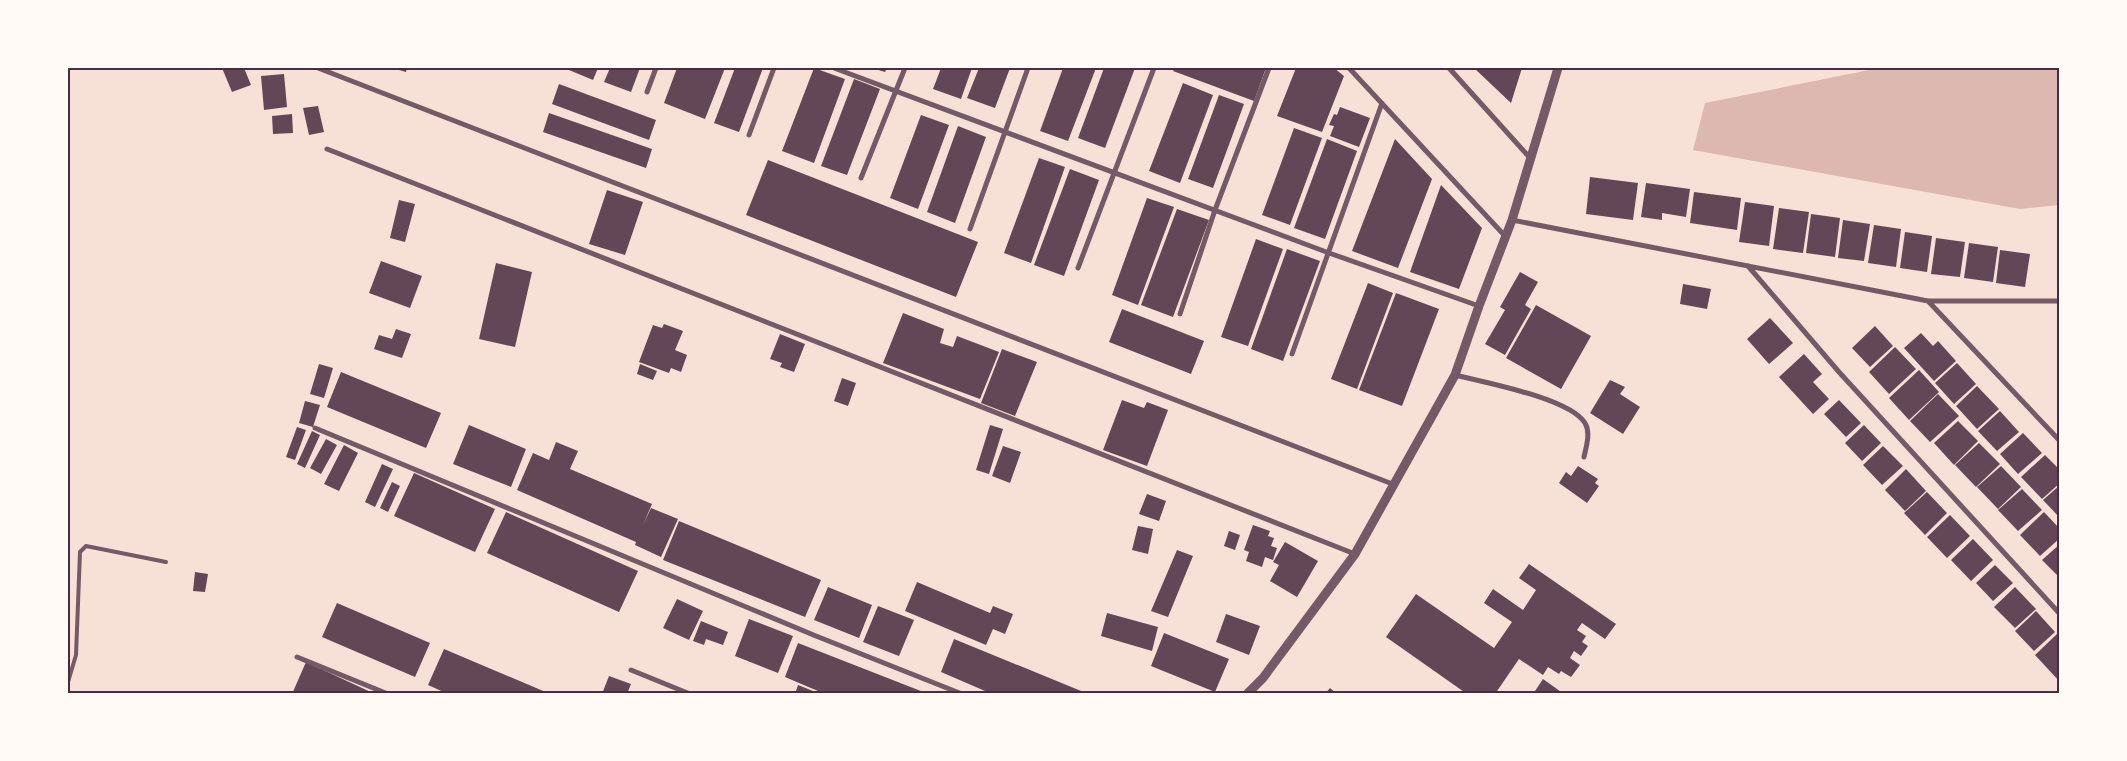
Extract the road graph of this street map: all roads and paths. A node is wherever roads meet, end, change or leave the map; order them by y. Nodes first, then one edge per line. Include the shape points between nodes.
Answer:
1 (318, 68) edge
2 (656, 68) edge
3 (774, 68) edge
4 (834, 68) edge
5 (905, 68) edge
6 (1028, 68) edge
7 (1154, 68) edge
8 (1269, 68) edge
9 (1349, 68) edge
10 (1448, 68) edge
11 (1558, 68) edge
12 (896, 91) junction
13 (647, 92) dead end
14 (1382, 103) junction
15 (1004, 131) junction
16 (750, 135) dead end
17 (328, 149) dead end
18 (1531, 158) junction
19 (1116, 173) junction
20 (862, 178) dead end
21 (1215, 210) junction
22 (1512, 220) junction
23 (970, 229) dead end
24 (1505, 236) junction
25 (1328, 253) junction
26 (1747, 266) junction
27 (1078, 268) dead end
28 (1928, 300) junction
29 (2060, 301) edge
30 (1479, 306) junction
31 (1180, 314) dead end
32 (1292, 354) dead end
33 (1456, 375) junction
34 (315, 428) dead end
35 (2060, 441) edge
36 (1584, 457) dead end
37 (1395, 485) junction
38 (1355, 554) junction
39 (166, 562) dead end
40 (2060, 614) edge
41 (297, 657) dead end
42 (631, 670) dead end
43 (68, 682) edge
44 (388, 694) edge
45 (690, 694) edge
46 (962, 694) edge
47 (1247, 694) edge

1 - 37 street
2 - 13 street
3 - 16 street
4 - 12 street
5 - 12 street
6 - 15 street
7 - 19 street
8 - 21 street
9 - 14 street
10 - 18 street
11 - 18 street
12 - 15 street
12 - 20 street
14 - 24 street
14 - 25 street
15 - 19 street
15 - 23 street
17 - 38 street
18 - 22 street
19 - 21 street
19 - 27 street
21 - 25 street
21 - 31 street
22 - 24 street
22 - 26 street
24 - 30 street
25 - 30 street
25 - 32 street
26 - 28 street
26 - 40 street
28 - 29 street
28 - 35 street
30 - 33 street
33 - 36 street via 1566,408 1585,423 1589,432
33 - 37 street
34 - 46 street
37 - 38 street
38 - 47 street via 1263,678
39 - 43 lane via 86,546 80,552 76,655
41 - 44 street
42 - 45 street

